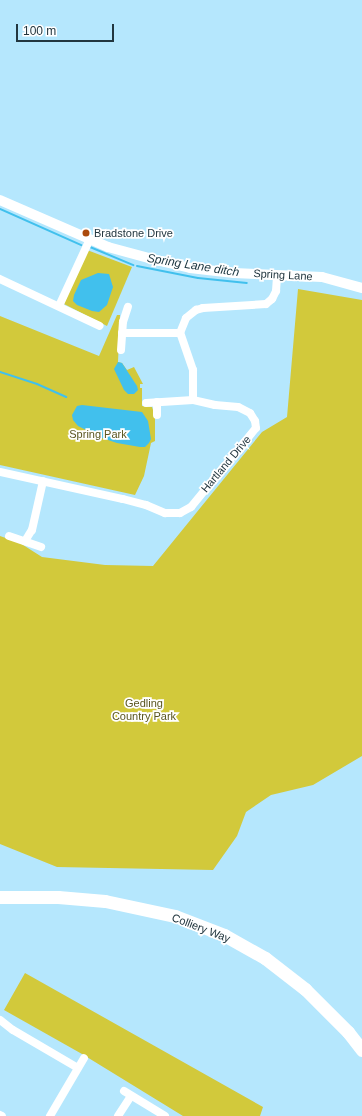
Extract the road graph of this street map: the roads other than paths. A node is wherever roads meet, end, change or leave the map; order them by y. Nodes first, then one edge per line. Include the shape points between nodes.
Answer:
1 (0, 200) edge
2 (90, 239) junction
3 (277, 275) junction
4 (0, 279) edge
5 (362, 288) edge
6 (59, 306) junction
7 (128, 307) dead end
8 (100, 326) dead end
9 (122, 333) junction
10 (180, 333) junction
11 (121, 350) dead end
12 (193, 400) junction
13 (157, 402) junction
14 (146, 403) dead end
15 (157, 415) dead end
16 (0, 472) edge
17 (43, 481) junction
18 (9, 536) dead end
19 (25, 541) junction
20 (41, 547) dead end
21 (0, 897) edge
22 (0, 1020) edge
23 (362, 1050) edge
24 (84, 1058) dead end
25 (78, 1068) junction
26 (50, 1116) edge
27 (118, 1116) edge
28 (165, 1116) edge

1 - 2 street, Spring Lane
2 - 3 street, Spring Lane via 114,249 190,268
2 - 6 street
3 - 5 street, Spring Lane via 322,277
3 - 10 street via 276,291 269,302 259,306 196,310 186,318
4 - 6 street
6 - 8 street
7 - 9 street
9 - 10 street
9 - 11 street
10 - 12 street via 193,370
12 - 13 street
12 - 17 street, Hartland Drive via 238,407 250,413 256,428 191,507 180,513 165,513 140,504
13 - 14 street
13 - 15 street
16 - 17 street, Hartland Drive
17 - 19 street via 32,530
18 - 19 street
19 - 20 street
21 - 23 main road, Colliery Way via 58,897 105,901 175,916 224,935 265,958 306,988
22 - 25 street
24 - 25 street
25 - 26 street
27 - 28 street via 128,1094

